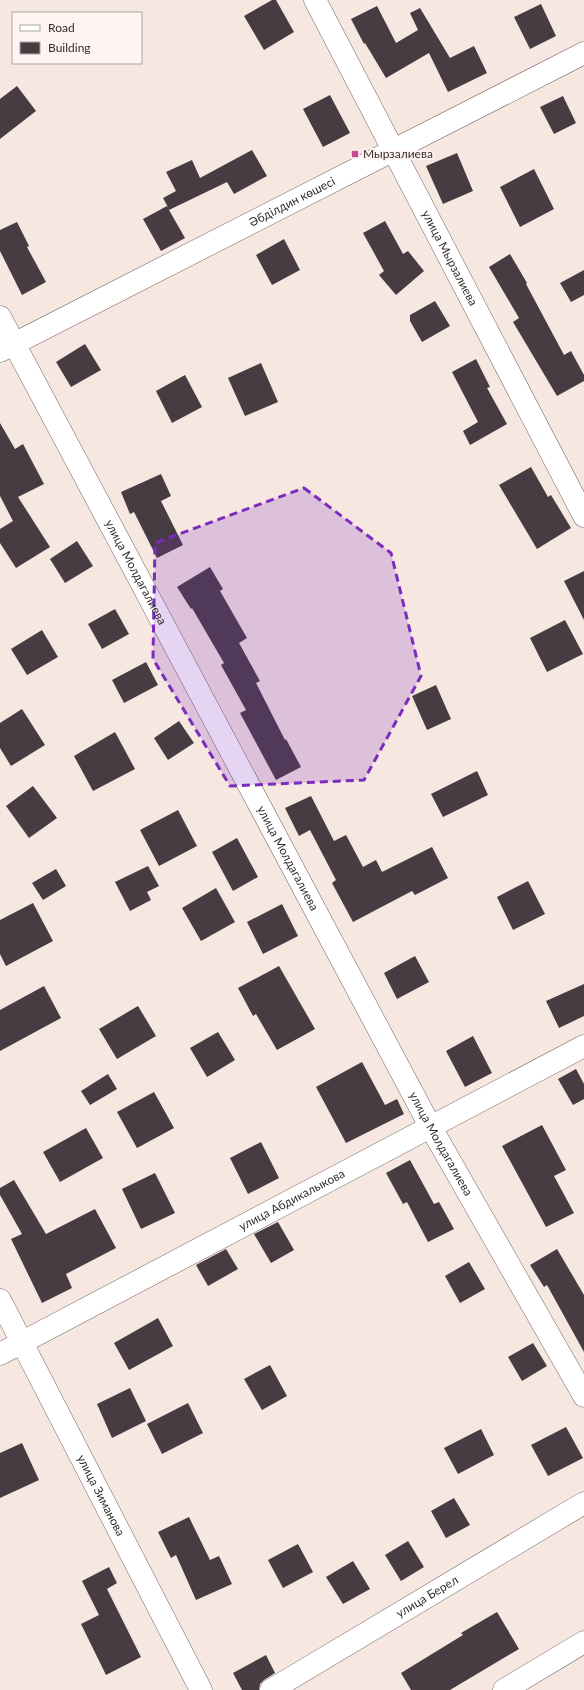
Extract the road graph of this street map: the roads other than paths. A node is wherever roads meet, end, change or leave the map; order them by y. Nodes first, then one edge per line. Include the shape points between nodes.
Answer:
1 (314, 0) edge
2 (584, 53) edge
3 (394, 150) junction
4 (0, 317) edge
5 (6, 347) edge
6 (584, 516) edge
7 (584, 1046) edge
8 (430, 1126) junction
9 (0, 1300) edge
10 (21, 1342) junction
11 (0, 1354) edge
12 (584, 1396) edge
13 (584, 1503) edge
14 (584, 1642) edge
15 (519, 1686) edge
16 (201, 1690) edge
17 (271, 1690) edge

1 - 3 street, улица Мырзалиева
2 - 3 street, Әбділдин көшесі
3 - 5 street, Әбділдин көшесі
3 - 6 street, улица Мырзалиева
4 - 5 street, улица Молдагалиева
5 - 8 street, улица Молдагалиева
7 - 8 street, улица Абдикалыкова
8 - 10 street, улица Абдикалыкова
8 - 12 street, улица Молдагалиева
9 - 10 street, улица Зиманова
10 - 11 street, улица Абдикалыкова
10 - 16 street, улица Зиманова
13 - 17 street, улица Берел
14 - 15 street

